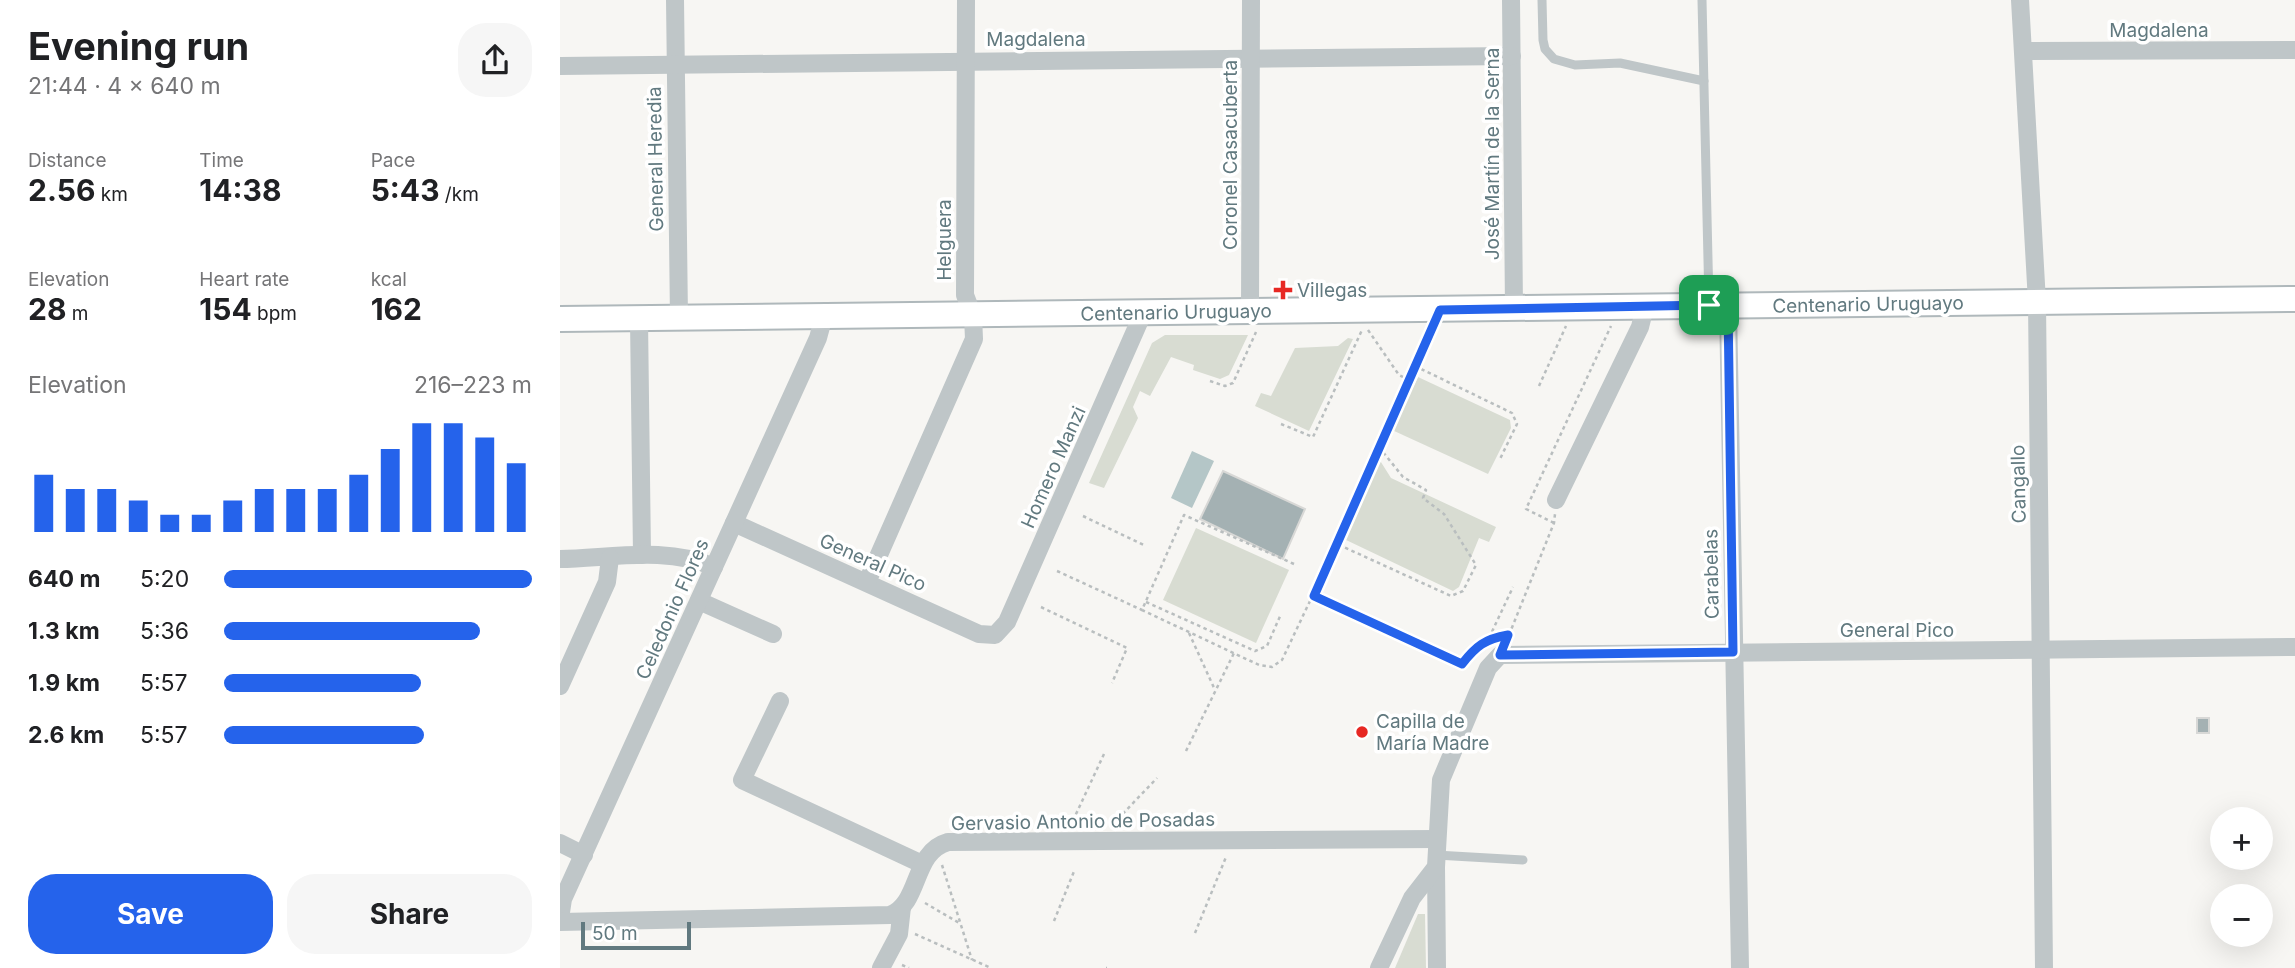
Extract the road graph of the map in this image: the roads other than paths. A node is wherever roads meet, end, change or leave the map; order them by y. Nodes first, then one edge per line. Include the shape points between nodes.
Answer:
1 (675, 0) edge
2 (966, 0) edge
3 (1251, 0) edge
4 (1511, 0) edge
5 (1542, 0) edge
6 (1702, 0) edge
7 (2020, 0) edge
8 (2295, 50) edge
9 (2024, 51) junction
10 (1512, 56) junction
11 (1252, 58) junction
12 (967, 60) junction
13 (675, 65) junction
14 (560, 66) edge
15 (1704, 81) junction
16 (2295, 299) edge
17 (2036, 302) junction
18 (1718, 306) junction
19 (1645, 307) junction
20 (1514, 308) junction
21 (1143, 313) junction
22 (824, 316) junction
23 (973, 316) junction
24 (679, 318) junction
25 (1254, 318) junction
26 (560, 319) edge
27 (639, 319) junction
28 (1556, 500) road end
29 (734, 523) junction
30 (642, 555) junction
31 (610, 558) junction
32 (560, 559) edge
33 (714, 567) junction
34 (867, 583) junction
35 (699, 601) junction
36 (773, 634) dead end
37 (995, 635) joint
38 (2295, 647) edge
39 (2042, 650) junction
40 (1733, 652) junction
41 (560, 686) edge
42 (780, 701) dead end
43 (560, 843) edge
44 (1436, 854) junction
45 (584, 855) junction
46 (1523, 860) dead end
47 (922, 863) junction
48 (902, 907) junction
49 (560, 920) edge
50 (889, 965) edge
51 (1379, 968) edge
52 (1437, 968) edge
53 (1740, 968) edge
54 (2044, 968) edge

1 - 13 street, General Heredia
2 - 12 street, Helguera
3 - 11 street, Coronel Casacuberta
4 - 10 street, José Martín de la Serna
5 - 15 lane via 1543,40 1554,59 1575,65 1620,63
6 - 15 lane
7 - 9 street, Cangallo
8 - 9 street, Magdalena
9 - 17 street, Cangallo
10 - 11 street, Magdalena
10 - 20 street, José Martín de la Serna
11 - 12 street, Magdalena
11 - 25 street, Coronel Casacuberta
12 - 13 street, Magdalena
12 - 23 street, Helguera via 965,295
13 - 14 street, Magdalena
13 - 24 street, General Heredia
15 - 18 lane
16 - 17 main road, Centenario Uruguayo
17 - 18 main road, Centenario Uruguayo
17 - 39 street, Cangallo
18 - 19 main road, Centenario Uruguayo
18 - 40 street, Carabelas
19 - 20 main road, Centenario Uruguayo
19 - 28 street via 1640,327
20 - 25 main road, Centenario Uruguayo
21 - 23 main road, Centenario Uruguayo
21 - 25 main road, Centenario Uruguayo
21 - 37 street, Homero Manzi via 1007,622
22 - 23 main road, Centenario Uruguayo
22 - 24 main road, Centenario Uruguayo
22 - 29 street, Celedonio Flores
23 - 34 street, Helguera via 974,339
24 - 27 main road, Centenario Uruguayo
26 - 27 main road, Centenario Uruguayo
27 - 30 street
29 - 33 street, Celedonio Flores
29 - 34 street, General Pico
30 - 31 street
30 - 33 street via 691,556
31 - 32 street
31 - 41 street via 607,582
33 - 35 street, Celedonio Flores
34 - 37 street, General Pico via 979,634
35 - 36 street
35 - 45 street, Celedonio Flores
38 - 39 street, General Pico
39 - 40 street, General Pico
39 - 54 street, Cangallo
40 - 44 street, General Pico via 1500,655 1488,668 1448,758 1440,789
40 - 53 street, Carabelas
42 - 47 street via 741,780
43 - 45 street
44 - 46 lane
44 - 47 street, Gervasio Antonio de Posadas via 948,842 929,852
44 - 51 street
44 - 52 street
45 - 49 street, Celedonio Flores via 563,900
47 - 48 street, Gervasio Antonio de Posadas
48 - 49 street via 878,917
48 - 50 street, Gervasio Antonio de Posadas

